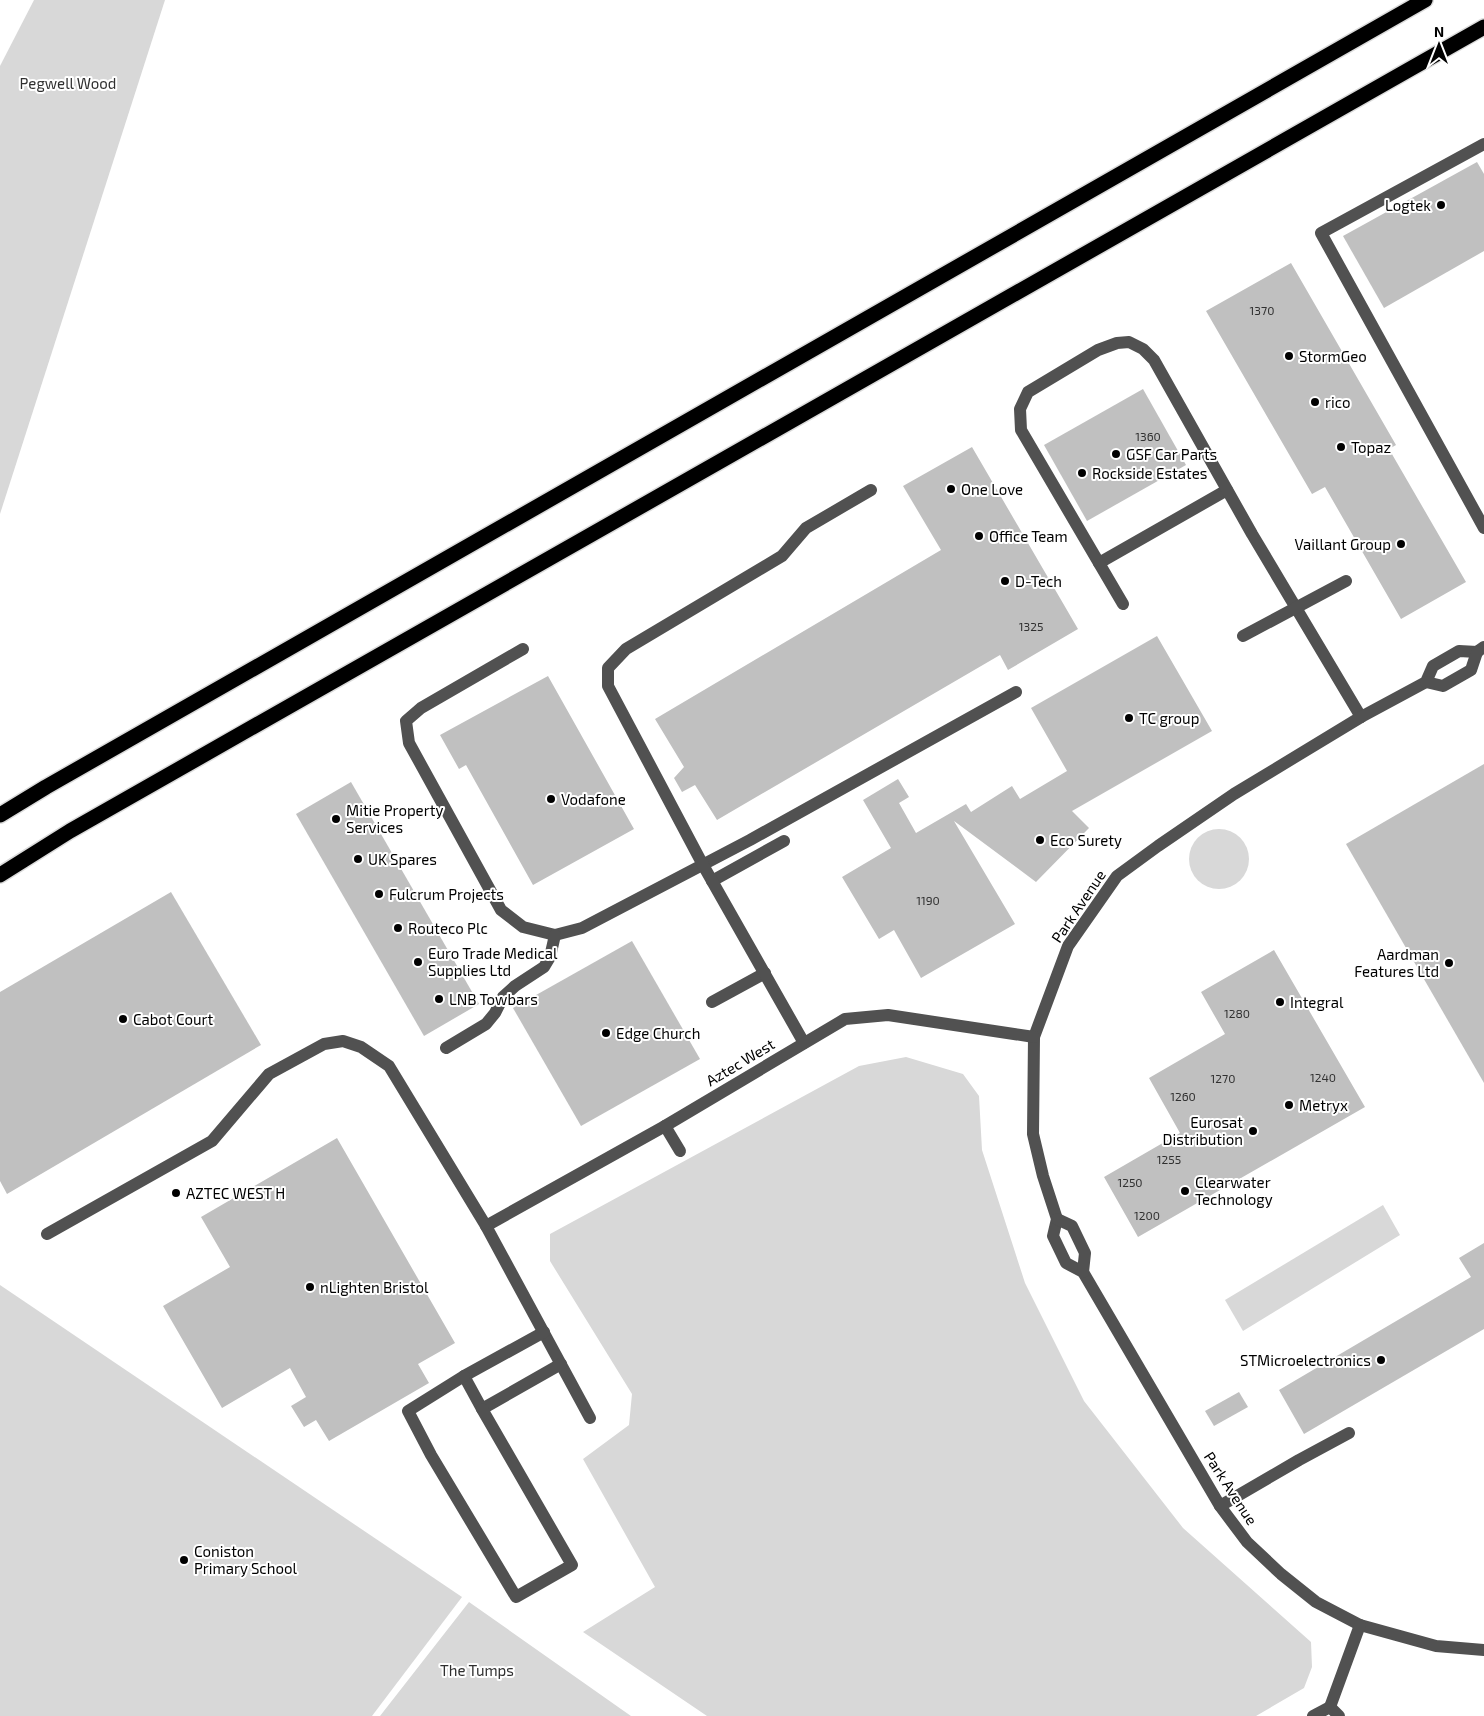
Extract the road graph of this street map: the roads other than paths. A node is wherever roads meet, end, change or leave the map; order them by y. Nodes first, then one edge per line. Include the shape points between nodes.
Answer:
1 (1425, 0) edge
2 (1484, 27) edge
3 (1484, 144) edge
4 (871, 490) dead end
5 (1227, 490) junction
6 (1484, 528) edge
7 (1099, 563) junction
8 (1346, 581) dead end
9 (1123, 604) dead end
10 (1295, 608) junction
11 (1244, 636) dead end
12 (522, 649) dead end
13 (1480, 649) edge
14 (1426, 682) junction
15 (1016, 692) dead end
16 (1360, 718) junction
17 (0, 815) edge
18 (784, 841) dead end
19 (703, 865) junction
20 (0, 875) edge
21 (712, 881) junction
22 (555, 934) junction
23 (765, 973) junction
24 (712, 1002) dead end
25 (1034, 1037) junction
26 (804, 1043) junction
27 (446, 1048) dead end
28 (665, 1126) junction
29 (680, 1151) dead end
30 (1058, 1219) junction
31 (486, 1226) junction
32 (47, 1234) dead end
33 (1083, 1272) junction
34 (544, 1332) junction
35 (561, 1364) junction
36 (464, 1376) junction
37 (482, 1409) junction
38 (590, 1418) dead end
39 (1349, 1433) dead end
40 (1220, 1506) junction
41 (1360, 1625) junction
42 (1484, 1650) edge
43 (1334, 1712) edge
44 (1313, 1716) edge

1 - 17 highway
2 - 20 highway via 70,831
3 - 6 street via 1321,233
4 - 19 street via 806,528 782,556 626,649 608,668 608,686
5 - 7 street
5 - 7 street via 1154,360 1129,342 1098,350 1028,392 1020,409 1021,430
5 - 10 street
7 - 9 street
8 - 10 street
10 - 11 street
10 - 16 street
12 - 22 street via 420,708 406,721 409,744 501,910 523,927
13 - 14 street, Park Avenue via 1459,650 1433,666
13 - 14 street, Park Avenue via 1471,670 1443,686
14 - 16 street, Park Avenue
15 - 19 street
16 - 25 street, Park Avenue via 1234,794 1117,876 1068,946
18 - 21 street
19 - 21 street
19 - 22 street via 582,928
21 - 23 street
22 - 27 street via 544,968 503,997 486,1024
23 - 24 street
23 - 26 street
25 - 26 street, Aztec West via 888,1015 845,1019
25 - 30 street, Park Avenue via 1033,1134
26 - 28 street, Aztec West
28 - 29 street
28 - 31 street, Aztec West
30 - 33 street, Park Avenue via 1072,1226 1085,1253
30 - 33 street, Park Avenue via 1053,1236 1066,1263
31 - 32 street via 389,1066 361,1047 343,1041 324,1044 269,1074 212,1140
31 - 34 street
33 - 40 street, Park Avenue
34 - 35 street
34 - 36 street
35 - 37 street
35 - 38 street
36 - 37 street
36 - 37 street via 408,1411 516,1597 572,1565
39 - 40 street
40 - 41 street, Park Avenue via 1247,1542 1281,1574 1316,1602
41 - 42 street, Park Avenue via 1436,1646
41 - 43 street
43 - 44 street

